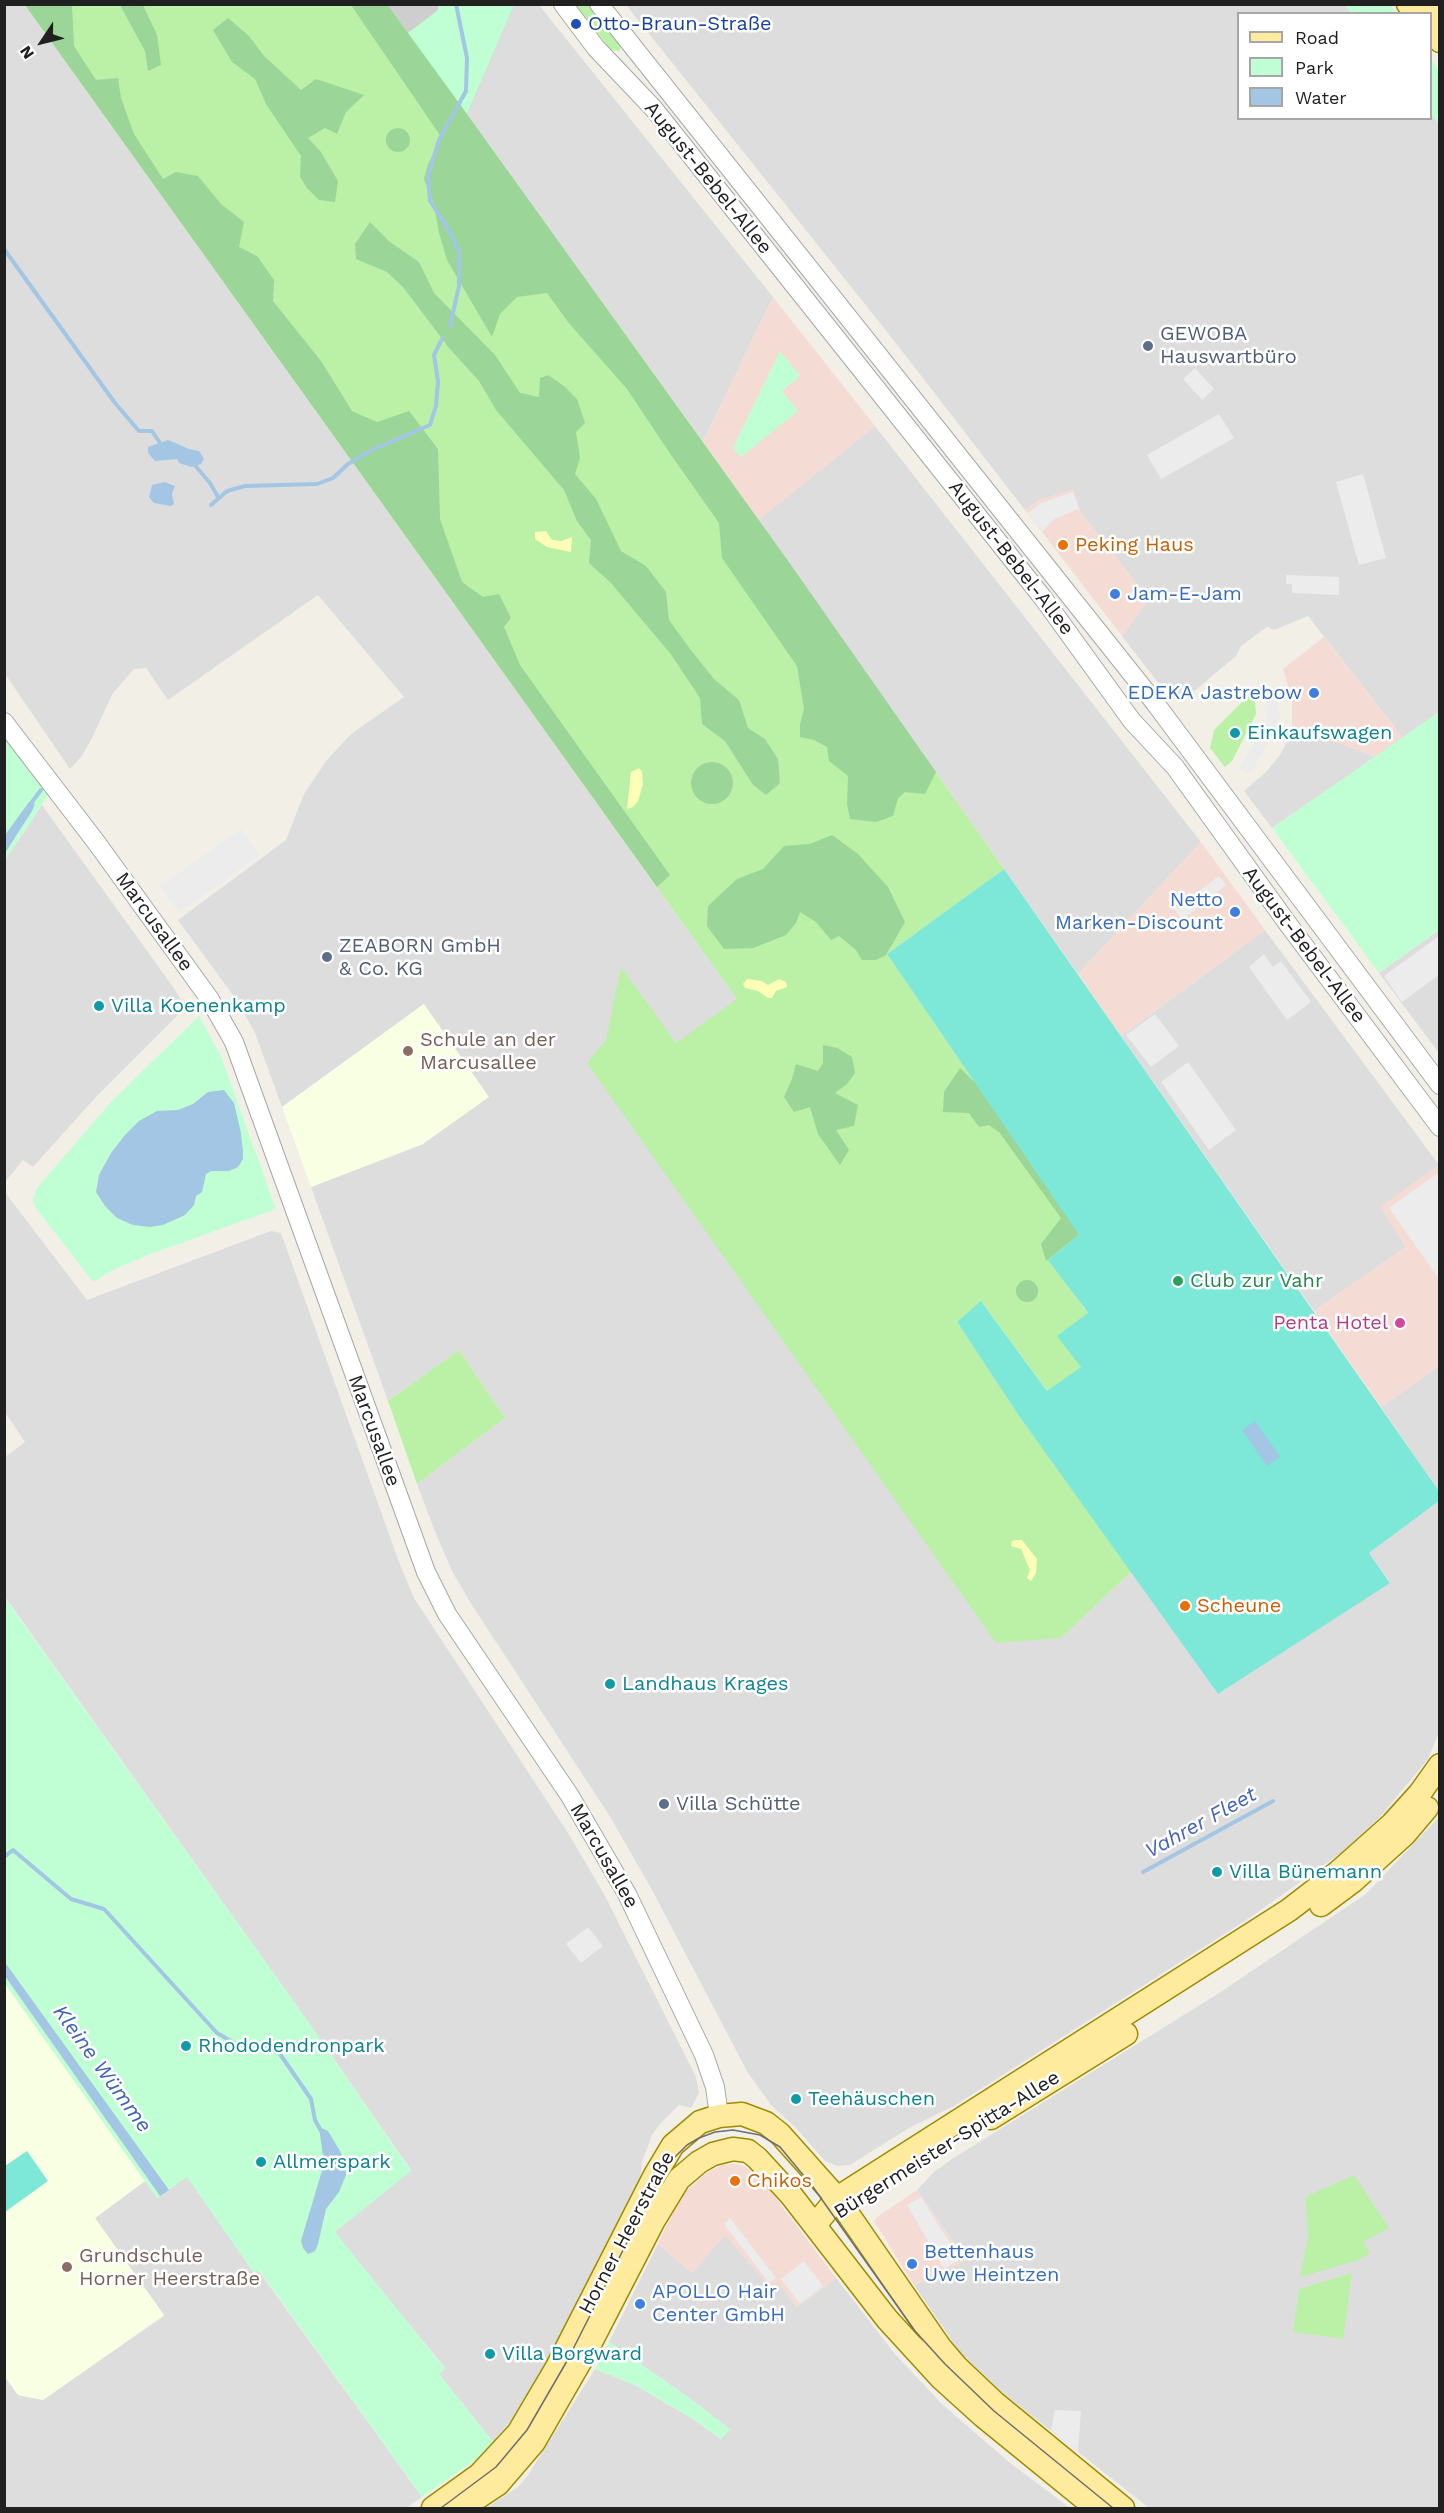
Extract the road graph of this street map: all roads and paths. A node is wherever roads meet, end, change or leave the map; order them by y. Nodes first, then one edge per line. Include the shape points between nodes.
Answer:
1 (563, 4) edge
2 (599, 4) edge
3 (1433, 4) edge
4 (1440, 9) edge
5 (1440, 14) edge
6 (4, 722) edge
7 (1440, 1085) edge
8 (1440, 1127) edge
9 (1440, 1765) edge
10 (1440, 1792) edge
11 (719, 2116) junction
12 (733, 2149) junction
13 (791, 2195) junction
14 (836, 2196) junction
15 (816, 2224) junction
16 (433, 2508) edge
17 (462, 2508) edge
18 (1096, 2508) edge
19 (1123, 2508) edge

1 - 8 street, August-Bebel-Allee via 596,48 654,109 1043,598 1132,721 1180,773
2 - 7 street, August-Bebel-Allee via 1148,693
3 - 4 main road
3 - 5 main road
6 - 11 street, Marcusallee via 209,998 234,1042 426,1572 447,1614 570,1796 627,1894 704,2055 715,2086
9 - 14 main road, Bürgermeister-Spitta-Allee via 1392,1824 1289,1910
10 - 14 main road, Bürgermeister-Spitta-Allee via 1405,1834 1352,1882 1300,1920 1072,2068
11 - 12 main road, Marcusallee
11 - 14 main road, Horner Heerstraße via 742,2114 766,2123
11 - 16 main road, Horner Heerstraße via 692,2127 673,2145 557,2367 518,2433 478,2475
12 - 13 main road via 748,2151 757,2158
12 - 17 main road, Horner Heerstraße via 713,2154 679,2179 534,2442 498,2484
13 - 14 main road via 813,2197 819,2191
13 - 15 main road
14 - 15 main road, Bürgermeister-Spitta-Allee
14 - 19 main road, Horner Heerstraße via 957,2367
15 - 18 main road via 887,2319 941,2378

